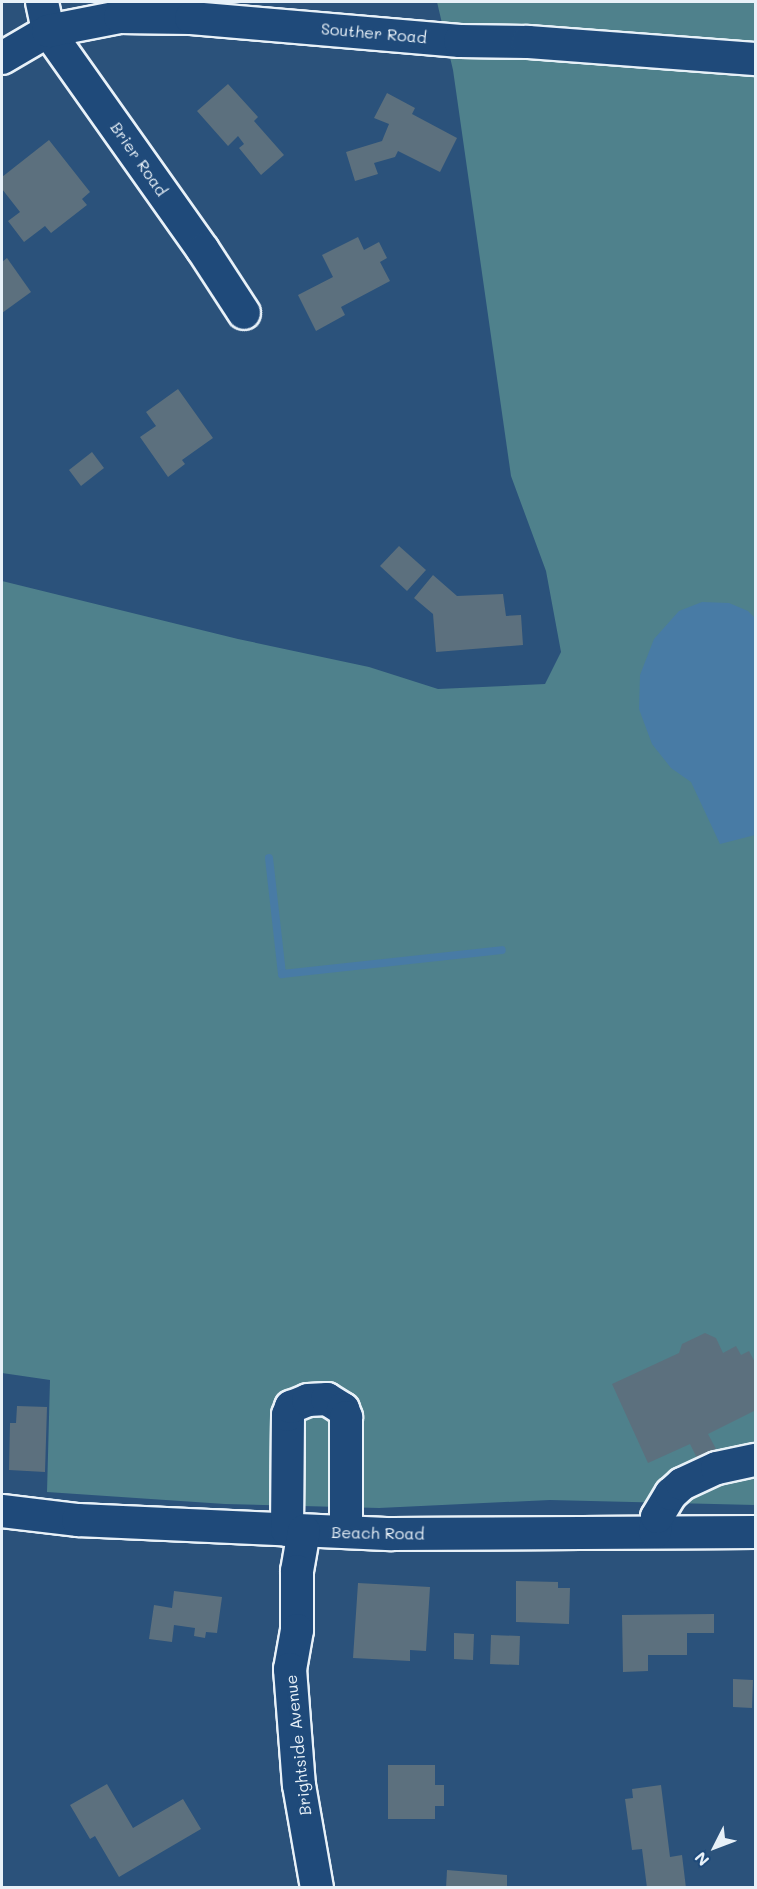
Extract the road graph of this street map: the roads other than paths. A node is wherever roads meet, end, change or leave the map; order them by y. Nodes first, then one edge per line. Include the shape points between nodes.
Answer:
1 (45, 16) edge
2 (2, 58) edge
3 (756, 59) edge
4 (244, 313) dead end
5 (756, 1460) edge
6 (2, 1511) edge
7 (296, 1530) junction
8 (346, 1532) junction
9 (655, 1532) junction
10 (756, 1532) edge
11 (317, 1887) edge

1 - 2 street, Souther Road
1 - 3 street, Souther Road via 191,18
1 - 4 street, Brier Road
5 - 9 street via 717,1468 682,1485 657,1516
6 - 7 street, Beach Road via 78,1520
7 - 8 street, Beach Road
7 - 8 street, Brightside Avenue via 288,1414 291,1407 308,1400 327,1399 343,1409 348,1428
7 - 11 street, Brightside Avenue via 297,1630 290,1669 299,1785
8 - 9 street, Beach Road
9 - 10 street, Beach Road

